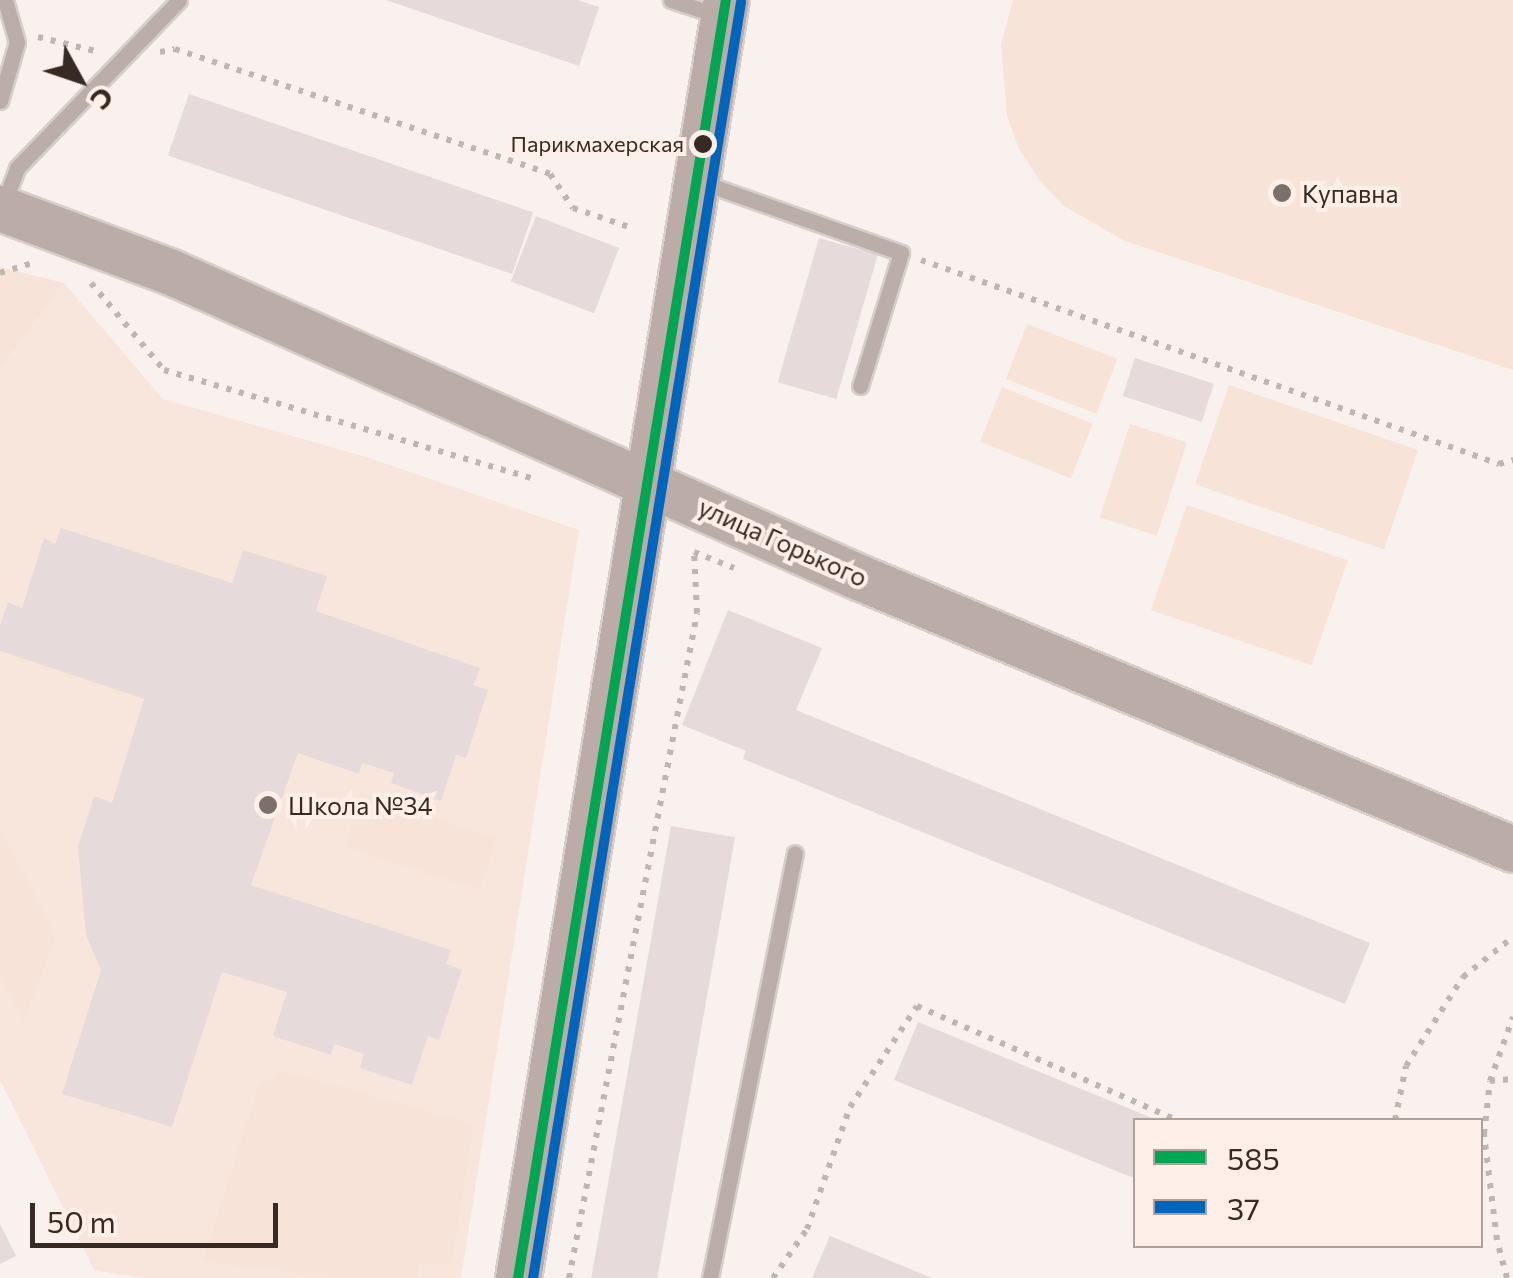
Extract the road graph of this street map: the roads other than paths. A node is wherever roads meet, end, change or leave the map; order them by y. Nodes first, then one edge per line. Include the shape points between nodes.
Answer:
1 (5, 0) edge
2 (179, 0) edge
3 (671, 0) edge
4 (724, 9) edge
5 (8, 29) edge
6 (0, 101) edge
7 (696, 180) junction
8 (1, 208) edge
9 (860, 386) dead end
10 (647, 481) junction
11 (1513, 849) edge
12 (795, 853) dead end
13 (518, 1278) edge
14 (710, 1278) edge

1 - 5 lane
2 - 8 lane via 17,168
3 - 4 lane
4 - 7 street
5 - 6 lane via 16,53
7 - 9 lane via 901,253
7 - 10 street
8 - 10 street, улица Горького via 171,272
10 - 11 street, улица Горького via 861,578
10 - 13 street
12 - 14 lane

